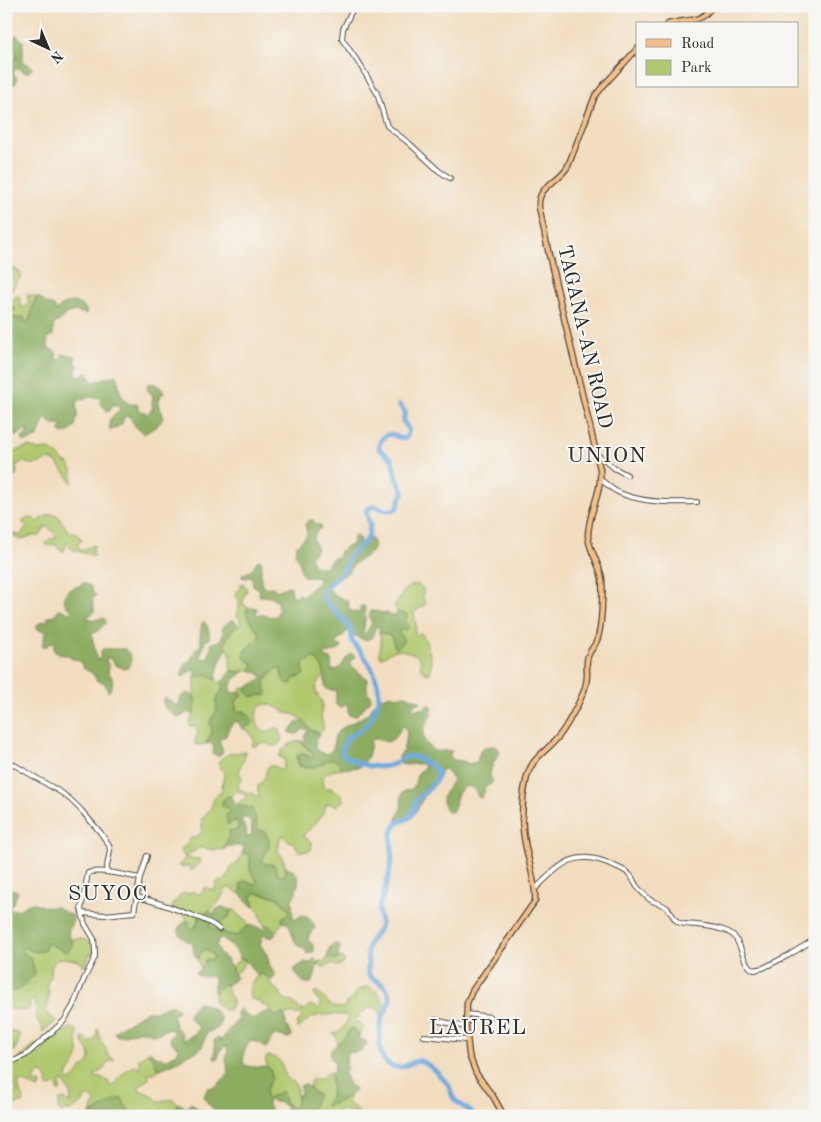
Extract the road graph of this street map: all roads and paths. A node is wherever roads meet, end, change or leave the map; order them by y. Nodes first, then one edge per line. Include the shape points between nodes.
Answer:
1 (354, 6) edge
2 (712, 6) edge
3 (679, 22) edge
4 (636, 50) edge
5 (450, 178) dead end
6 (597, 455) junction
7 (627, 475) dead end
8 (600, 480) junction
9 (698, 502) dead end
10 (6, 760) edge
11 (147, 856) dead end
12 (106, 872) junction
13 (140, 878) junction
14 (535, 890) junction
15 (137, 897) junction
16 (82, 913) junction
17 (219, 929) dead end
18 (815, 939) edge
19 (467, 1014) junction
20 (490, 1017) dead end
21 (436, 1020) dead end
22 (466, 1028) junction
23 (424, 1036) dead end
24 (466, 1040) junction
25 (6, 1062) edge
26 (504, 1116) edge

1 - 5 street via 342,39 376,93 386,125
2 - 3 main road via 700,18
4 - 6 main road, TAGANA-AN ROAD via 598,92 567,168 544,189 539,199 549,255
6 - 7 street
6 - 8 main road, TAGANA-AN ROAD
8 - 9 street via 629,497
8 - 14 main road, TAGANA-AN ROAD via 588,535 602,582 598,639 588,655 587,682 579,702 559,736 533,762 523,793 522,824
10 - 12 street via 62,793 86,816 109,845
11 - 13 street
12 - 13 street
12 - 16 street via 90,871 87,874
13 - 15 street
14 - 18 street via 569,860 584,857 601,860 628,873 651,900 666,906 678,922 731,934 738,941 748,966 754,970
14 - 19 main road via 534,902 472,991
15 - 16 street via 133,913
15 - 17 street via 196,917
16 - 25 street via 94,939 95,955 73,1006 64,1021 32,1050
19 - 20 street
19 - 22 main road
21 - 22 street
22 - 24 main road
23 - 24 street
24 - 26 main road via 473,1066

